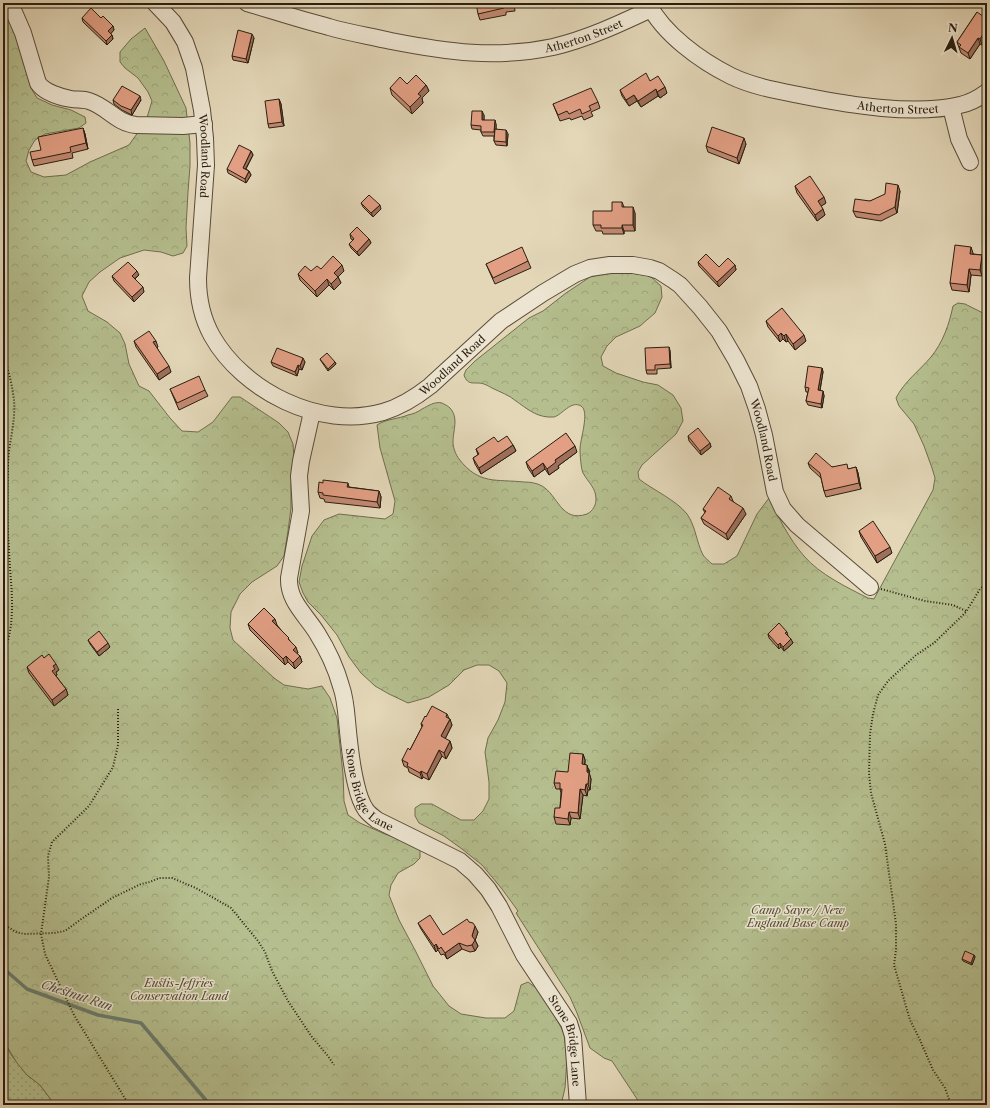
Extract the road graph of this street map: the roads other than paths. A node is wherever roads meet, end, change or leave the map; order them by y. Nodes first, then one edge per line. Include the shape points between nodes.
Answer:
1 (10, 3) edge
2 (156, 3) edge
3 (247, 3) edge
4 (650, 6) edge
5 (987, 92) edge
6 (951, 107) junction
7 (204, 124) junction
8 (970, 162) dead end
9 (312, 412) junction
10 (870, 587) road end
11 (578, 1105) edge

1 - 7 street via 23,33 38,83 43,89 62,97 95,103 129,125
2 - 7 street, Woodland Road via 180,32 190,54
3 - 4 street, Atherton Street via 351,33 439,50 481,54 563,45 602,32
4 - 6 street, Atherton Street via 656,18 699,56 731,76 759,87 866,106 911,109
5 - 6 street, Atherton Street via 978,99
6 - 8 street via 959,139
7 - 9 street, Woodland Road via 206,152 198,289 205,321 223,353 250,379 280,399
9 - 10 street, Woodland Road via 354,416 382,412 403,404 422,393 501,322 566,278 582,270 599,266 633,265 650,268 673,280 700,307 719,331 736,360 757,409 776,492 789,518
9 - 11 street, Stone Bridge Lane via 300,461 301,511 288,578 289,589 322,642 341,686 352,768 358,792 370,815 460,861 488,889 524,955 569,1023 573,1036

